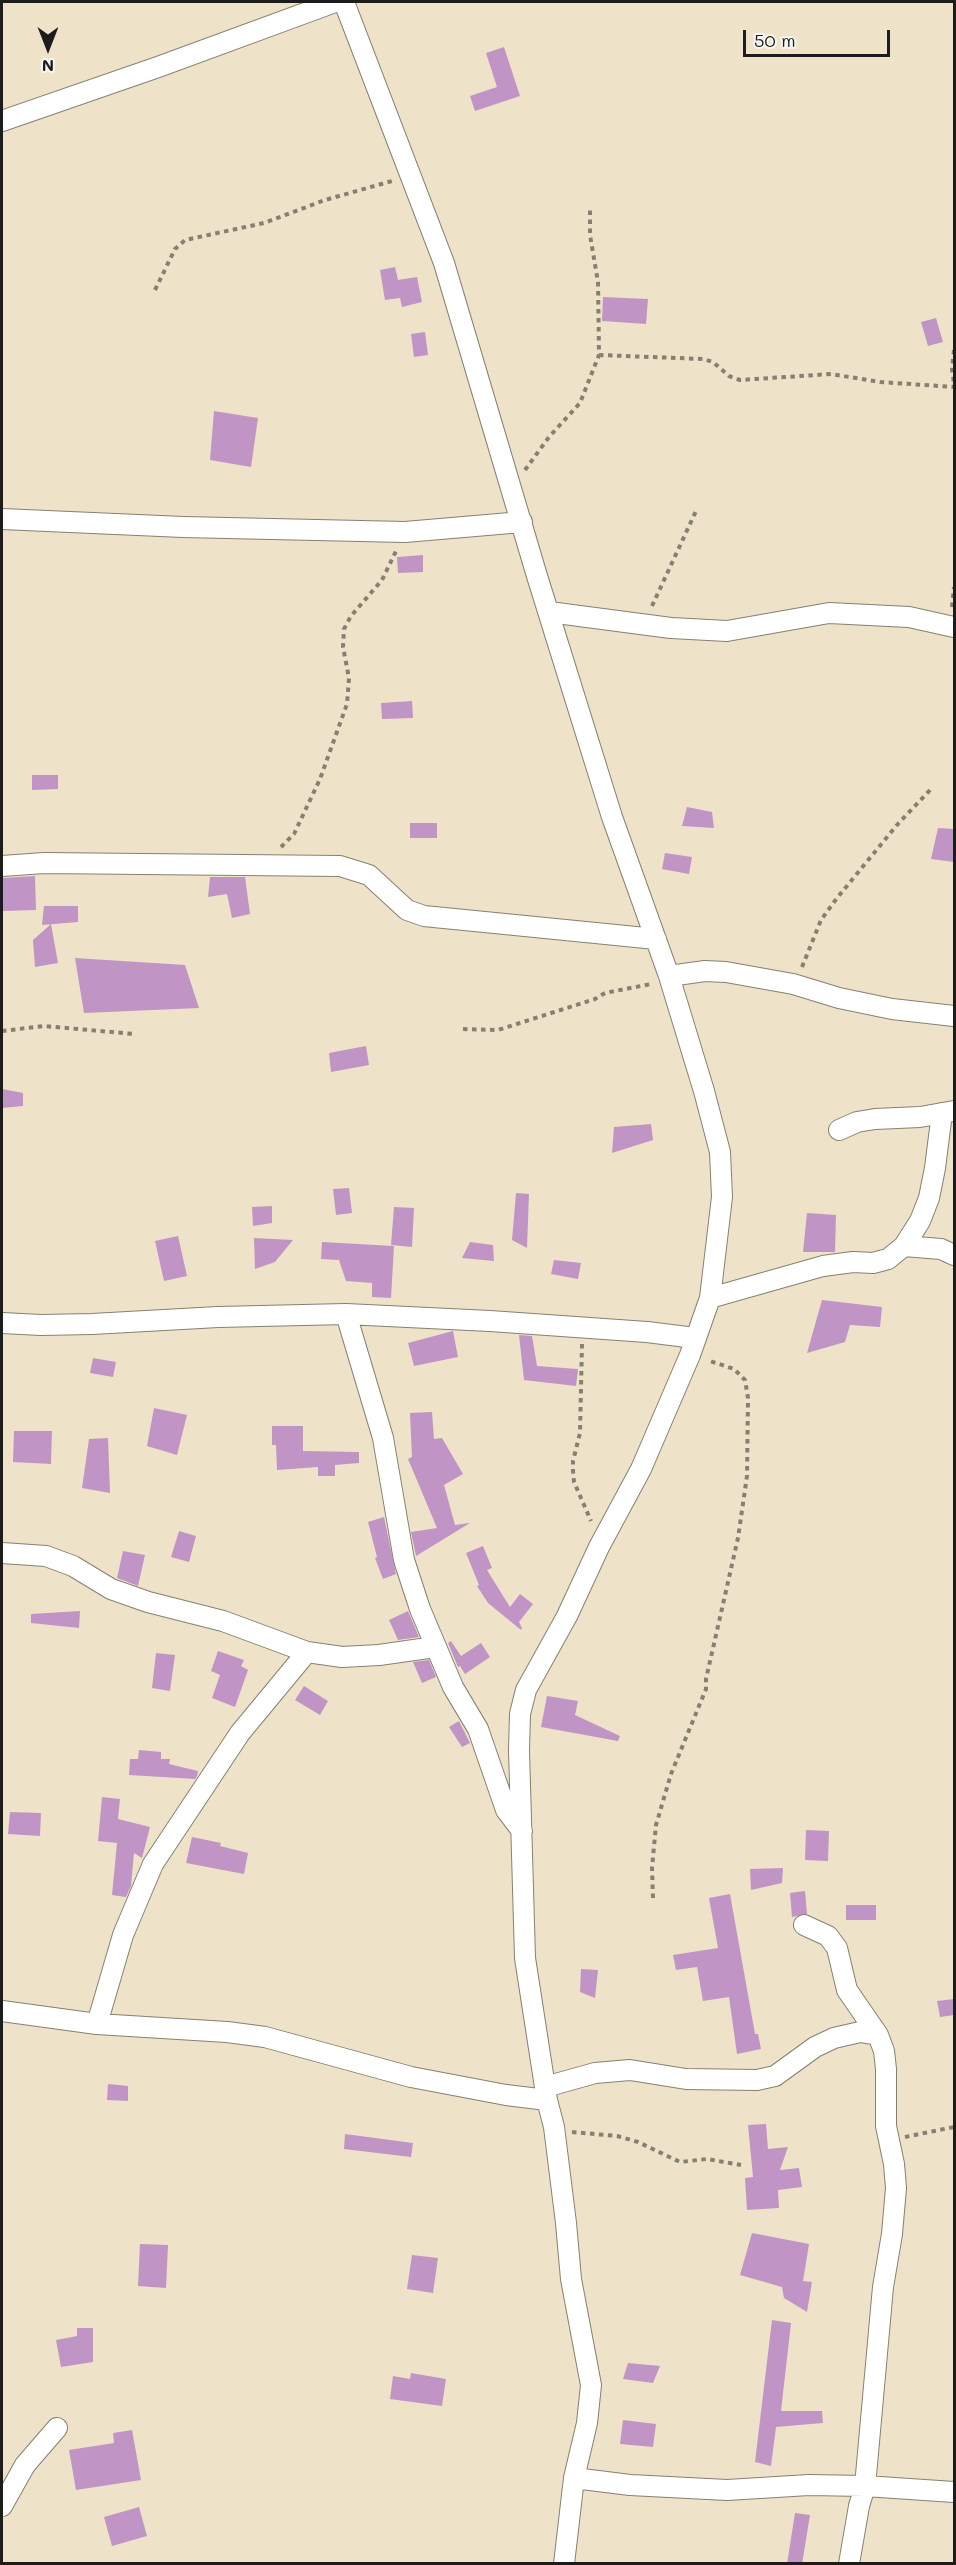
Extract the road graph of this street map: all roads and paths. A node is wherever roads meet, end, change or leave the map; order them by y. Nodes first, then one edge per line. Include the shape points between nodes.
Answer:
1 (335, 2) edge
2 (344, 2) edge
3 (2, 121) edge
4 (410, 176) junction
5 (590, 210) dead end
6 (155, 290) dead end
7 (954, 350) edge
8 (599, 355) junction
9 (954, 385) edge
10 (511, 487) junction
11 (696, 511) dead end
12 (2, 519) edge
13 (522, 522) junction
14 (405, 532) junction
15 (954, 587) edge
16 (549, 612) junction
17 (953, 619) edge
18 (647, 624) junction
19 (930, 790) dead end
20 (252, 864) junction
21 (2, 866) edge
22 (656, 939) junction
23 (669, 978) junction
24 (793, 984) junction
25 (954, 1016) edge
26 (463, 1029) dead end
27 (2, 1031) edge
28 (134, 1034) dead end
29 (948, 1112) edge
30 (840, 1130) dead end
31 (904, 1246) junction
32 (954, 1255) edge
33 (710, 1298) junction
34 (346, 1314) junction
35 (2, 1323) edge
36 (583, 1328) junction
37 (692, 1346) junction
38 (599, 1547) junction
39 (2, 1552) edge
40 (435, 1647) junction
41 (308, 1652) junction
42 (522, 1831) junction
43 (653, 1898) dead end
44 (804, 1925) dead end
45 (2, 2011) edge
46 (97, 2024) junction
47 (878, 2035) junction
48 (546, 2093) junction
49 (554, 2127) junction
50 (954, 2127) edge
51 (889, 2141) junction
52 (741, 2165) dead end
53 (57, 2428) dead end
54 (574, 2478) junction
55 (865, 2486) junction
56 (954, 2492) edge
57 (2, 2506) edge
58 (564, 2564) edge
59 (849, 2564) edge

1 - 3 street
2 - 4 street
4 - 6 path via 325,200 264,223 185,240 175,249
4 - 10 street via 444,263
5 - 8 path via 598,282
7 - 9 path
8 - 9 path via 703,359 740,380 831,374 880,382
8 - 10 path via 580,403
10 - 13 street
11 - 18 path via 654,598
12 - 14 street
13 - 14 street
13 - 16 street
14 - 20 path via 382,580 344,629 349,678 347,704 320,779 294,834 278,851
15 - 17 path
16 - 18 street
16 - 22 street via 612,817
17 - 18 street via 829,614 727,631
19 - 24 path via 821,920
20 - 21 street
20 - 22 street via 361,870 407,910 424,916
22 - 23 street
23 - 24 street via 705,971 726,972
23 - 26 path via 605,993 498,1030
23 - 33 street via 720,1152 722,1197
24 - 25 street via 866,1004
27 - 28 path via 44,1026
29 - 30 street via 857,1122
29 - 31 street via 929,1198
31 - 32 street via 941,1249
31 - 33 street via 888,1259 822,1266
33 - 37 street
34 - 35 street via 92,1324
34 - 36 street
34 - 40 street via 383,1438 404,1560
36 - 37 street
36 - 38 path via 574,1482
37 - 38 street via 641,1469
37 - 43 path via 734,1369 745,1380 747,1476 706,1689 671,1773 656,1825
38 - 42 street via 526,1690 520,1713
39 - 41 street via 46,1556 73,1566 111,1589 223,1621
40 - 41 street via 379,1655
40 - 42 street via 453,1688 478,1729 506,1810
41 - 46 street via 240,1733 153,1864 123,1935
42 - 48 street via 525,1958
44 - 47 street via 828,1936 837,1948 847,1990
45 - 46 street
46 - 48 street via 265,2037 411,2077 506,2095
47 - 48 street via 860,2032 834,2038 775,2076 757,2080 687,2079 630,2070 595,2073
47 - 51 street via 886,2069
48 - 49 street
49 - 52 path via 617,2136 680,2162 707,2159
49 - 54 street via 571,2279 591,2385
50 - 51 path
51 - 55 street via 896,2188
53 - 57 street via 25,2465
54 - 55 street via 727,2490
54 - 58 street
55 - 56 street
55 - 59 street

